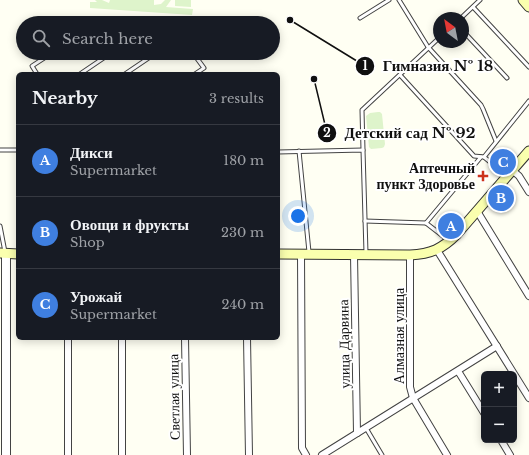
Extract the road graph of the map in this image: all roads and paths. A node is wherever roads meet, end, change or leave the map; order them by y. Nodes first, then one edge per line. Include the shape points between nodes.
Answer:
1 (389, 0) edge
2 (399, 0) edge
3 (480, 0) edge
4 (523, 0) edge
5 (473, 7) junction
6 (529, 7) edge
7 (468, 12) edge
8 (360, 18) dead end
9 (469, 37) edge
10 (433, 43) edge
11 (428, 47) junction
12 (41, 60) edge
13 (101, 60) edge
14 (146, 60) edge
15 (198, 60) edge
16 (529, 67) edge
17 (36, 72) edge
18 (83, 72) edge
19 (128, 72) edge
20 (199, 72) edge
21 (400, 75) junction
22 (507, 78) dead end
23 (529, 101) edge
24 (496, 140) junction
25 (0, 150) edge
26 (16, 150) edge
27 (363, 150) junction
28 (299, 151) junction
29 (529, 151) edge
30 (280, 152) edge
31 (483, 157) junction
32 (510, 173) junction
33 (529, 192) edge
34 (477, 211) junction
35 (366, 221) junction
36 (426, 223) junction
37 (0, 226) edge
38 (450, 241) junction
39 (437, 250) junction
40 (3, 254) edge
41 (16, 254) edge
42 (280, 254) edge
43 (305, 254) junction
44 (354, 255) junction
45 (366, 255) junction
46 (410, 255) junction
47 (529, 296) edge
48 (68, 340) edge
49 (122, 340) edge
50 (185, 340) edge
51 (247, 340) edge
52 (498, 346) junction
53 (458, 371) junction
54 (413, 398) junction
55 (529, 398) edge
56 (481, 408) edge
57 (366, 428) junction
58 (357, 433) junction
59 (503, 443) edge
60 (6, 455) edge
61 (68, 455) edge
62 (122, 455) edge
63 (186, 455) edge
64 (249, 455) edge
65 (306, 455) edge
66 (322, 455) edge
67 (382, 455) edge
68 (447, 455) edge
69 (510, 455) edge

1 - 8 lane
2 - 11 lane
3 - 5 lane
4 - 6 main road
5 - 7 lane
5 - 16 lane
9 - 22 lane
10 - 11 lane
11 - 21 lane
11 - 24 lane via 481,105
12 - 17 lane via 32,66
13 - 18 lane
14 - 19 lane
15 - 20 lane via 204,68
21 - 27 lane via 362,110
21 - 31 lane via 474,156
23 - 24 lane
24 - 31 lane
25 - 26 lane
27 - 28 lane
27 - 35 lane
28 - 30 lane
28 - 43 lane
29 - 32 main road
31 - 32 lane
31 - 36 lane
32 - 33 street via 519,176
32 - 34 main road
34 - 38 main road
34 - 47 street
35 - 36 lane
35 - 45 lane
36 - 38 lane
37 - 40 lane
38 - 39 main road
39 - 46 main road
39 - 52 street
40 - 41 main road
40 - 60 street
42 - 43 main road
43 - 44 main road
43 - 65 street via 302,448
44 - 45 main road
44 - 58 street, улица Дарвина
45 - 46 main road
46 - 54 street, Алмазная улица via 410,387
48 - 61 street
49 - 62 street
50 - 63 street, Светлая улица
51 - 64 street
52 - 53 street
52 - 55 street
53 - 54 street
53 - 56 street
54 - 57 street
54 - 68 street, Алмазная улица
57 - 58 street
57 - 67 lane
58 - 66 street
59 - 69 street

